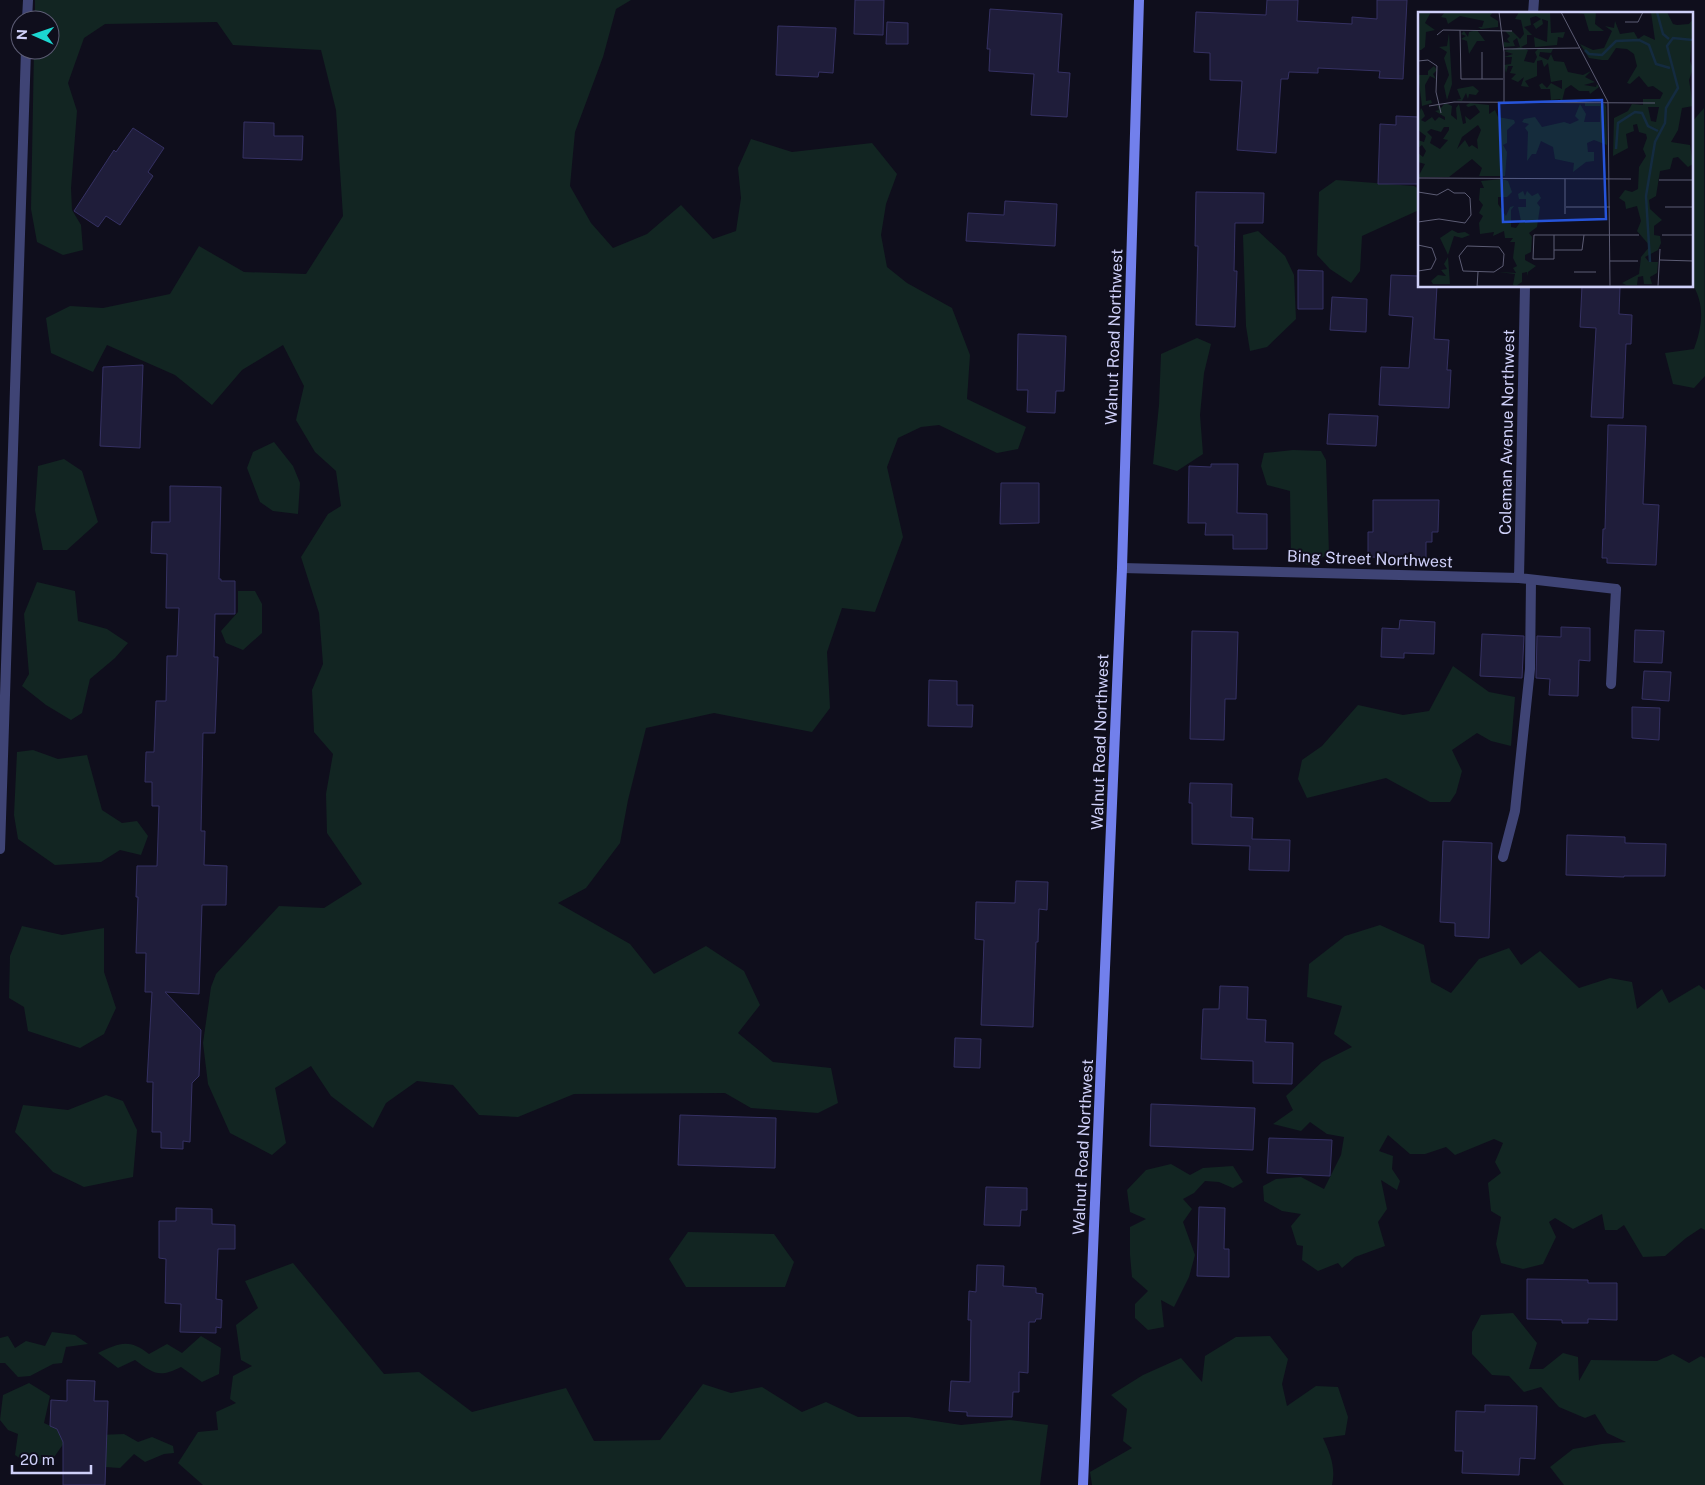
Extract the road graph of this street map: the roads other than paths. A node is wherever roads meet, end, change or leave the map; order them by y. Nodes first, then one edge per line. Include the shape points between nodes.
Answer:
1 (1139, 0) edge
2 (26, 60) edge
3 (1525, 288) edge
4 (1122, 568) junction
5 (1519, 578) junction
6 (1531, 580) junction
7 (1611, 684) dead end
8 (0, 850) edge
9 (1503, 858) dead end
10 (1083, 1485) edge

1 - 4 street, Walnut Road Northwest
2 - 8 street
3 - 5 street, Coleman Avenue Northwest
4 - 5 street, Bing Street Northwest
4 - 10 street, Walnut Road Northwest
5 - 6 street, Bing Street Northwest
6 - 7 street, Bing Street Northwest via 1616,589
6 - 9 street via 1530,669 1515,811

